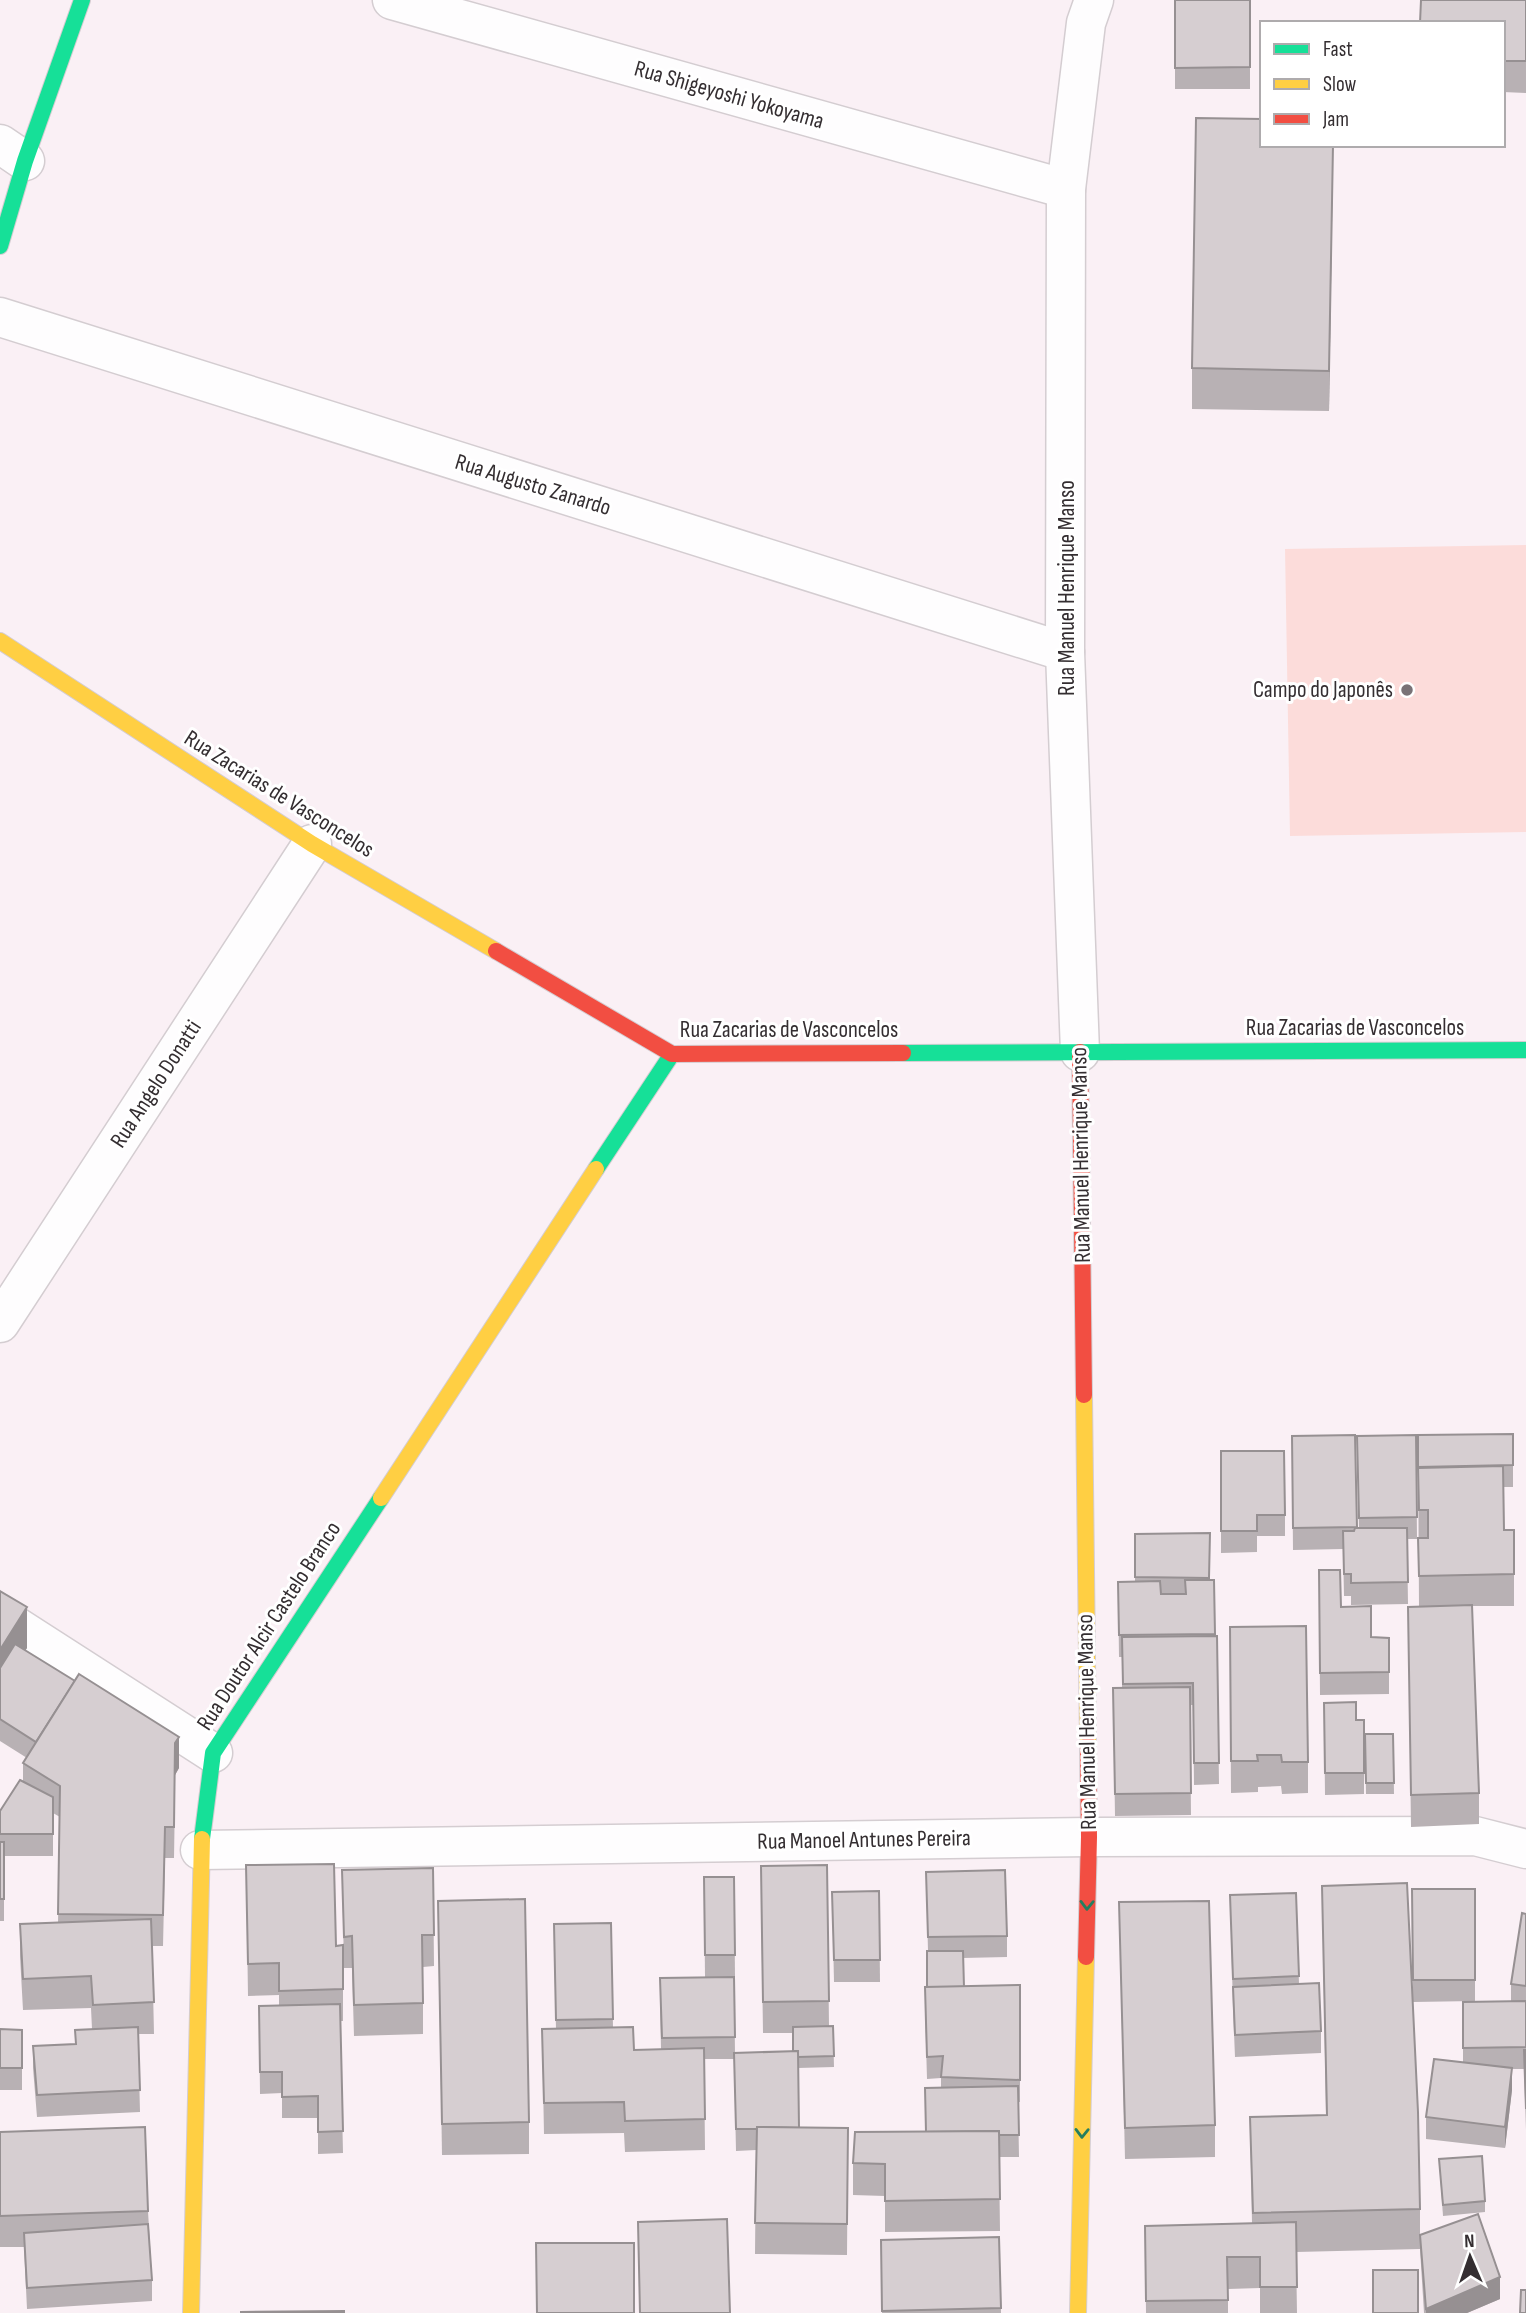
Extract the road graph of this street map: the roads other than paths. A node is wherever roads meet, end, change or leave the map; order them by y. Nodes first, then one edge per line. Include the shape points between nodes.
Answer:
1 (82, 0) edge
2 (392, 0) edge
3 (1094, 0) edge
4 (13, 152) edge
5 (1066, 189) junction
6 (0, 246) edge
7 (0, 317) edge
8 (0, 641) edge
9 (1065, 652) junction
10 (312, 844) junction
11 (1526, 1050) edge
12 (1080, 1052) junction
13 (672, 1054) junction
14 (0, 1323) edge
15 (0, 1616) edge
16 (213, 1753) junction
17 (1089, 1837) junction
18 (1526, 1849) edge
19 (200, 1850) junction
20 (191, 2313) edge
21 (1078, 2313) edge

1 - 4 street
2 - 5 street, Rua Shigeyoshi Yokoyama
3 - 5 street, Rua Manuel Henrique Manso via 1086,23
4 - 6 street
5 - 9 street, Rua Manuel Henrique Manso
7 - 9 street, Rua Augusto Zanardo
8 - 10 street, Rua Zacarias de Vasconcelos
9 - 12 street, Rua Manuel Henrique Manso
10 - 13 street, Rua Zacarias de Vasconcelos
10 - 14 street, Rua Angelo Donatti
11 - 12 street, Rua Zacarias de Vasconcelos
12 - 13 street, Rua Zacarias de Vasconcelos
12 - 17 street, Rua Manuel Henrique Manso
13 - 16 street, Rua Doutor Alcir Castelo Branco
15 - 16 street
16 - 19 street, Rua Doutor Alcir Castelo Branco
17 - 18 street, Rua Manoel Antunes Pereira via 1475,1836
17 - 19 street, Rua Manoel Antunes Pereira
17 -> 21 street, Rua Manuel Henrique Manso
19 - 20 street, Rua Doutor Alcir Castelo Branco

